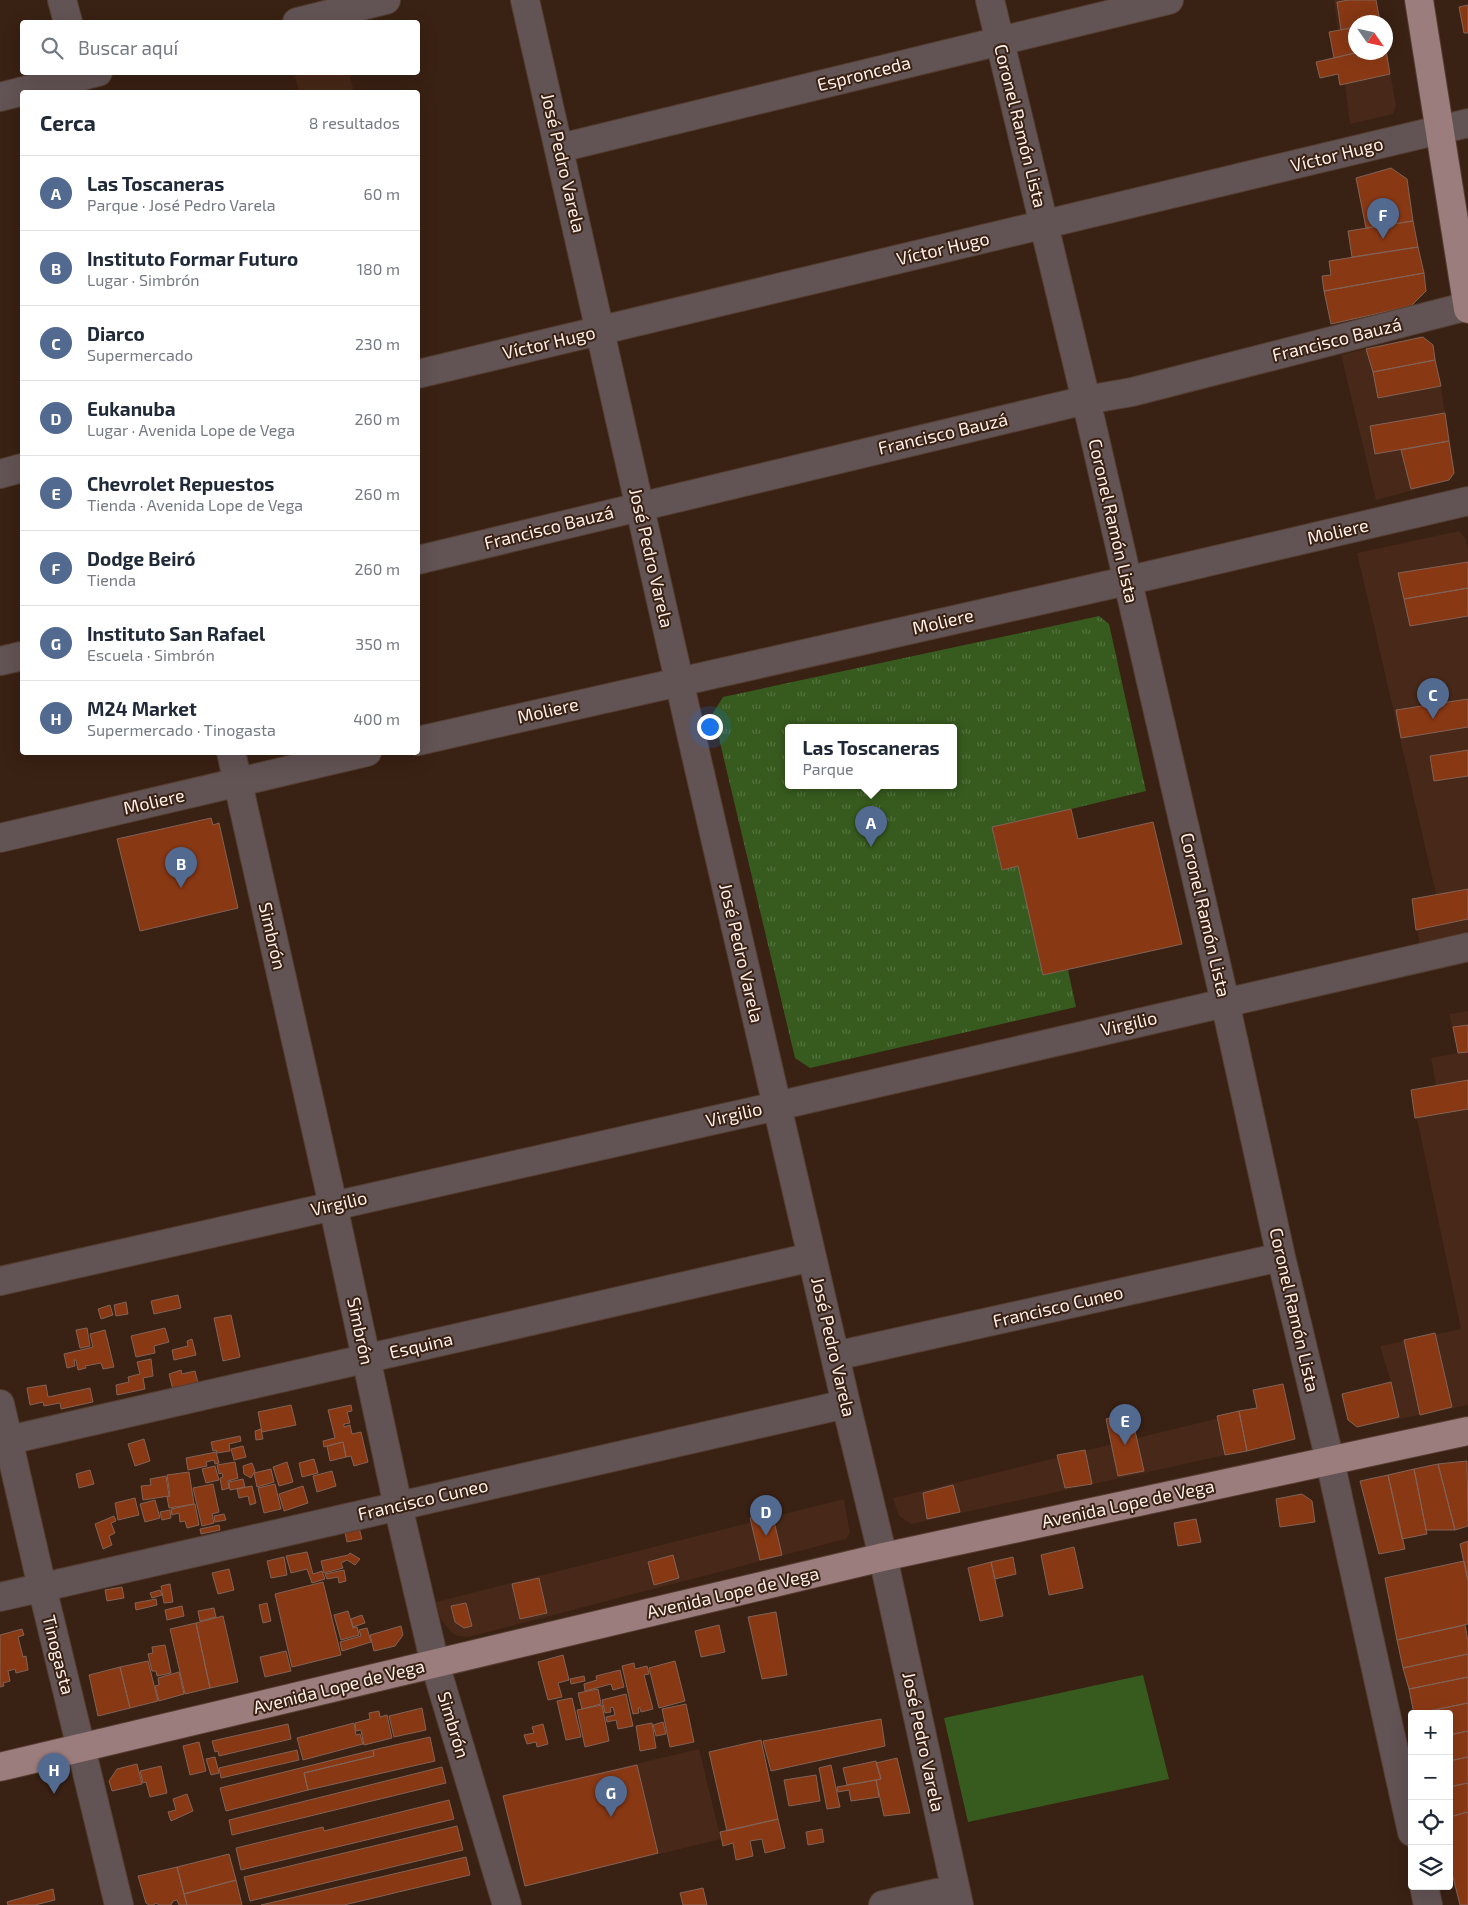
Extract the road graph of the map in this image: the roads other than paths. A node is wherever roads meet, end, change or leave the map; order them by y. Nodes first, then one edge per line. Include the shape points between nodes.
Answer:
1 (62, 0) edge
2 (386, 0) edge
3 (525, 0) edge
4 (990, 0) edge
5 (1168, 0) edge
6 (1419, 0) edge
7 (67, 20) edge
8 (305, 20) edge
9 (999, 41) junction
10 (86, 79) edge
11 (33, 90) edge
12 (20, 93) edge
13 (0, 97) edge
14 (1468, 123) edge
15 (1439, 130) junction
16 (560, 148) junction
17 (1044, 225) junction
18 (1468, 307) edge
19 (600, 331) junction
20 (420, 374) edge
21 (1086, 400) junction
22 (20, 469) edge
23 (0, 474) edge
24 (1468, 501) edge
25 (639, 506) junction
26 (420, 560) edge
27 (1126, 581) junction
28 (20, 656) edge
29 (0, 661) edge
30 (680, 682) junction
31 (420, 741) edge
32 (231, 755) edge
33 (355, 755) edge
34 (237, 782) junction
35 (0, 838) edge
36 (1468, 947) edge
37 (1225, 1002) junction
38 (778, 1106) junction
39 (333, 1205) junction
40 (812, 1257) junction
41 (1281, 1257) junction
42 (0, 1281) edge
43 (835, 1356) junction
44 (366, 1358) junction
45 (0, 1404) edge
46 (846, 1404) junction
47 (1468, 1431) edge
48 (4, 1441) edge
49 (1330, 1461) junction
50 (398, 1506) junction
51 (883, 1557) junction
52 (42, 1587) junction
53 (0, 1597) edge
54 (434, 1664) junction
55 (81, 1749) junction
56 (0, 1768) edge
57 (1408, 1814) edge
58 (1425, 1890) edge
59 (957, 1897) edge
60 (119, 1905) edge
61 (508, 1905) edge
62 (883, 1905) edge
63 (1428, 1905) edge

1 - 7 street
2 - 8 street
3 - 16 street, José Pedro Varela
4 - 9 street, Coronel Ramón Lista
5 - 9 street, Espronceda
6 - 15 main road
9 - 16 street, Espronceda
9 - 17 street, Coronel Ramón Lista
10 - 11 street
12 - 13 street
14 - 15 street, Víctor Hugo
15 - 17 street, Víctor Hugo
15 - 18 main road
16 - 19 street, José Pedro Varela
17 - 19 street, Víctor Hugo
17 - 21 street, Coronel Ramón Lista
18 - 21 street, Francisco Bauzá via 1132,392
19 - 20 street, Víctor Hugo
19 - 25 street, José Pedro Varela
21 - 25 street, Francisco Bauzá
21 - 27 street, Coronel Ramón Lista
22 - 23 street
24 - 27 street, Moliere
25 - 26 street, Francisco Bauzá
25 - 30 street, José Pedro Varela
27 - 30 street, Moliere
27 - 37 street, Coronel Ramón Lista
28 - 29 street
30 - 31 street, Moliere
30 - 38 street, José Pedro Varela
32 - 34 street, Simbrón
33 - 34 street, Moliere
34 - 35 street, Moliere
34 - 39 street, Simbrón
36 - 37 street, Virgilio
37 - 38 street, Virgilio
37 - 41 street, Coronel Ramón Lista
38 - 39 street, Virgilio
38 - 40 street, José Pedro Varela
39 - 42 street, Virgilio
39 - 44 street, Simbrón
40 - 43 street, José Pedro Varela
40 - 44 street, Esquina
41 - 43 street, Francisco Cuneo
41 - 49 street, Coronel Ramón Lista
43 - 46 street, José Pedro Varela
44 - 48 street, Esquina
44 - 50 street, Simbrón
45 - 48 street, Tinogasta
46 - 50 street, Francisco Cuneo
46 - 51 street, José Pedro Varela
47 - 49 main road, Avenida Lope de Vega
48 - 52 street, Tinogasta
49 - 51 main road, Avenida Lope de Vega
49 - 57 street, Coronel Ramón Lista
50 - 52 street, Francisco Cuneo
50 - 54 street, Simbrón
51 - 54 main road, Avenida Lope de Vega
51 - 59 street, José Pedro Varela
52 - 53 street, Francisco Cuneo
52 - 55 street, Tinogasta
54 - 55 main road, Avenida Lope de Vega
54 - 61 street, Simbrón
55 - 56 main road, Avenida Lope de Vega
55 - 60 street, Tinogasta
58 - 63 street
59 - 62 street

